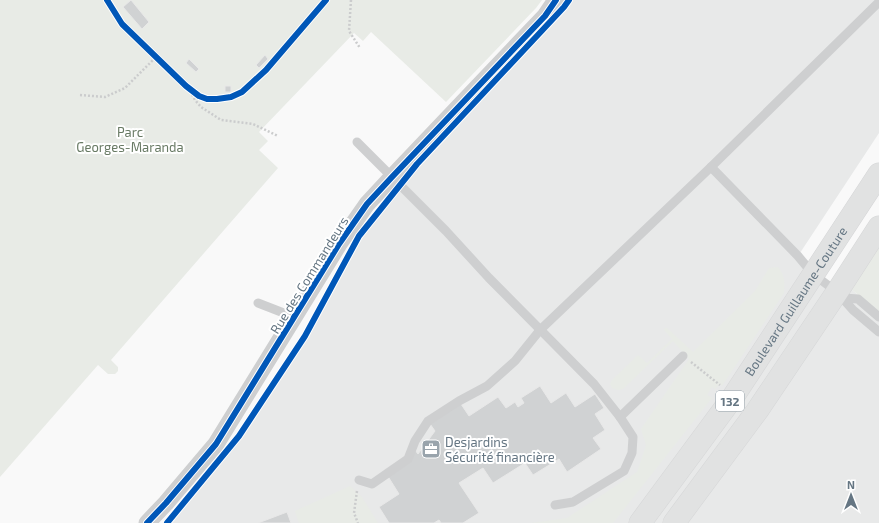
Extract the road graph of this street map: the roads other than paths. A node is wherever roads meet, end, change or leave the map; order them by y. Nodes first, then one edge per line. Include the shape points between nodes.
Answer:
1 (556, 0) edge
2 (879, 2) edge
3 (357, 142) dead end
4 (711, 167) junction
5 (879, 174) edge
6 (392, 176) junction
7 (879, 227) edge
8 (813, 274) junction
9 (841, 295) junction
10 (258, 303) dead end
11 (294, 317) junction
12 (879, 317) edge
13 (540, 330) junction
14 (879, 332) edge
15 (683, 356) road end
16 (620, 417) junction
17 (359, 480) road end
18 (555, 505) dead end
19 (147, 523) edge
20 (640, 523) edge
21 (674, 523) edge

1 - 6 street, Rue des Commandeurs via 545,16
2 - 4 lane
3 - 6 lane
4 - 8 lane
4 - 13 lane
5 - 8 main road, Boulevard Guillaume-Couture / 132
6 - 11 street, Rue des Commandeurs via 367,204 339,244
6 - 13 lane
7 - 9 main road, 132
8 - 9 lane
8 - 20 main road, Boulevard Guillaume-Couture / 132 via 733,397
9 - 12 lane via 858,299
9 - 14 lane via 853,310
9 - 21 main road, 132
10 - 11 lane
11 - 19 street, Rue des Commandeurs via 216,444
13 - 16 lane via 594,384
13 - 17 lane via 515,361 487,386 428,421 415,441 408,459 372,484
15 - 16 lane
16 - 18 lane via 633,436 632,453 624,471 573,502

